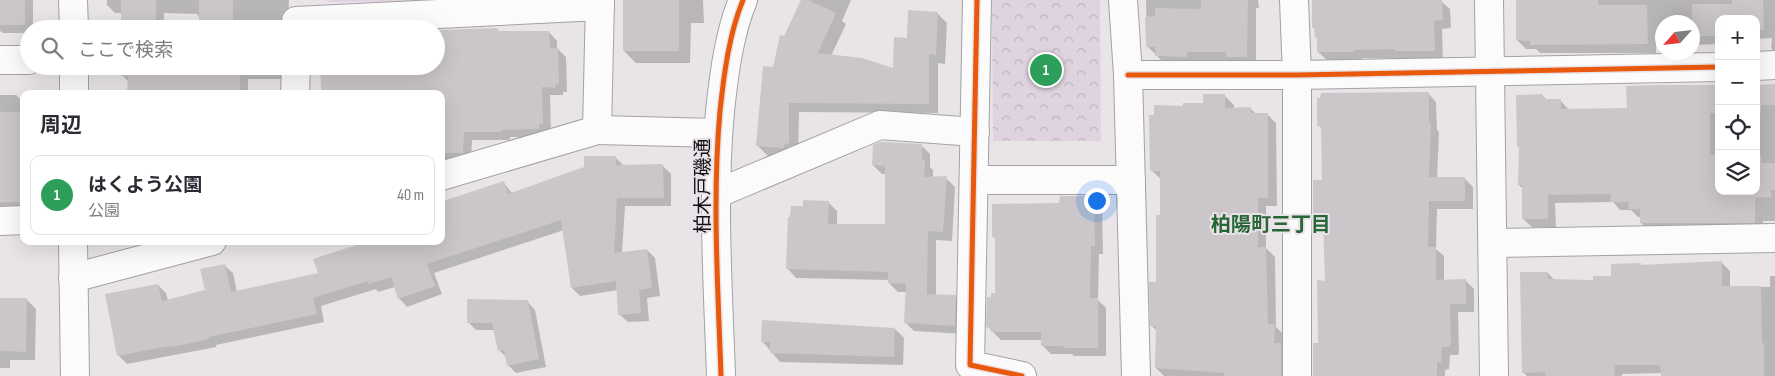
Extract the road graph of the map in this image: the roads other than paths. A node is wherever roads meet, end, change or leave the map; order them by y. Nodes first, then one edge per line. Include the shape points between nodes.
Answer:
1 (73, 0) edge
2 (743, 0) edge
3 (977, 0) edge
4 (1123, 0) edge
5 (1294, 0) edge
6 (1489, 0) edge
7 (600, 3) edge
8 (296, 16) edge
9 (74, 20) edge
10 (0, 60) edge
11 (20, 60) edge
12 (1715, 66) edge
13 (1760, 66) edge
14 (1775, 66) edge
15 (1491, 71) junction
16 (1297, 74) junction
17 (74, 75) edge
18 (296, 75) edge
19 (1128, 75) junction
20 (74, 90) edge
21 (295, 90) edge
22 (597, 130) junction
23 (975, 132) junction
24 (717, 133) junction
25 (445, 175) edge
26 (974, 180) junction
27 (1131, 180) junction
28 (716, 194) junction
29 (20, 220) edge
30 (0, 221) edge
31 (1775, 238) edge
32 (1493, 242) junction
33 (73, 245) edge
34 (197, 245) edge
35 (74, 278) junction
36 (75, 376) edge
37 (720, 376) edge
38 (1022, 376) edge
39 (1136, 376) edge
40 (1297, 376) edge
41 (1494, 376) edge

1 - 9 street
2 - 24 street, 柏木戸磯通 via 723,77
3 - 23 street
4 - 19 street
5 - 16 street
6 - 15 street
7 - 8 street
7 - 22 street
10 - 11 street
12 - 15 street
13 - 14 street
15 - 16 street
15 - 32 street
16 - 19 street
16 - 40 street
17 - 20 street
18 - 21 street
19 - 27 street
22 - 24 street
22 - 25 street
23 - 26 street
23 - 28 street via 880,125
24 - 28 street, 柏木戸磯通
26 - 27 street
26 - 38 street via 970,365
27 - 39 street
28 - 37 street, 柏木戸磯通
29 - 30 street
31 - 32 street
32 - 41 street
33 - 35 street
34 - 35 street
35 - 36 street

